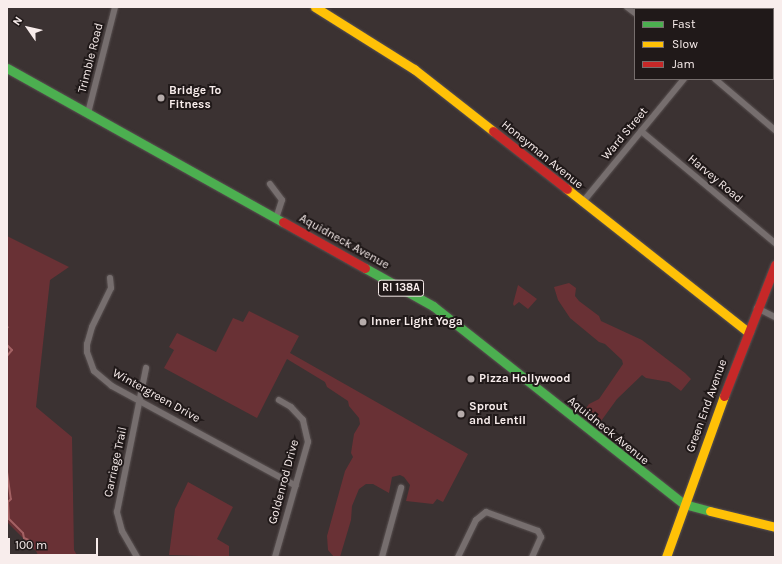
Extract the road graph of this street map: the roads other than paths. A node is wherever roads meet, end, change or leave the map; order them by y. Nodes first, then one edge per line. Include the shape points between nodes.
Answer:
1 (115, 7) edge
2 (315, 7) edge
3 (7, 68) edge
4 (683, 80) edge
5 (716, 80) edge
6 (88, 113) junction
7 (775, 130) edge
8 (641, 131) junction
9 (270, 184) dead end
10 (582, 203) junction
11 (276, 218) junction
12 (775, 243) edge
13 (775, 265) edge
14 (110, 278) dead end
15 (757, 308) junction
16 (775, 317) edge
17 (748, 332) junction
18 (146, 368) dead end
19 (279, 400) dead end
20 (140, 401) junction
21 (296, 486) junction
22 (400, 488) dead end
23 (684, 504) junction
24 (775, 527) edge
25 (137, 557) edge
26 (275, 557) edge
27 (382, 557) edge
28 (458, 557) edge
29 (534, 557) edge
30 (666, 557) edge

1 - 6 street, Trimble Road
2 - 10 main road, Honeyman Avenue via 414,69
3 - 6 main road, Aquidneck Avenue / RI 138A
4 - 8 street, Ward Street
5 - 7 street
6 - 11 main road, Aquidneck Avenue / RI 138A
8 - 10 street, Ward Street
8 - 12 street, Harvey Road
9 - 11 street via 282,200
10 - 17 main road, Honeyman Avenue
11 - 23 main road, Aquidneck Avenue / RI 138A via 433,306
13 - 15 main road, Green End Avenue
14 - 20 street, Wintergreen Drive via 112,288 89,336 87,352 94,371
15 - 16 street
15 - 17 main road, Green End Avenue
17 - 23 main road, Green End Avenue
18 - 20 street, Carriage Trail
19 - 21 street, Goldenrod Drive via 298,413 308,435 307,450
20 - 21 street, Wintergreen Drive
20 - 25 street, Carriage Trail via 117,512 122,531
21 - 26 street, Goldenrod Drive
22 - 27 street
23 - 24 main road, Aquidneck Avenue / RI 138A
23 - 30 main road, Green End Avenue
28 - 29 street via 476,520 486,512 538,531 541,537

